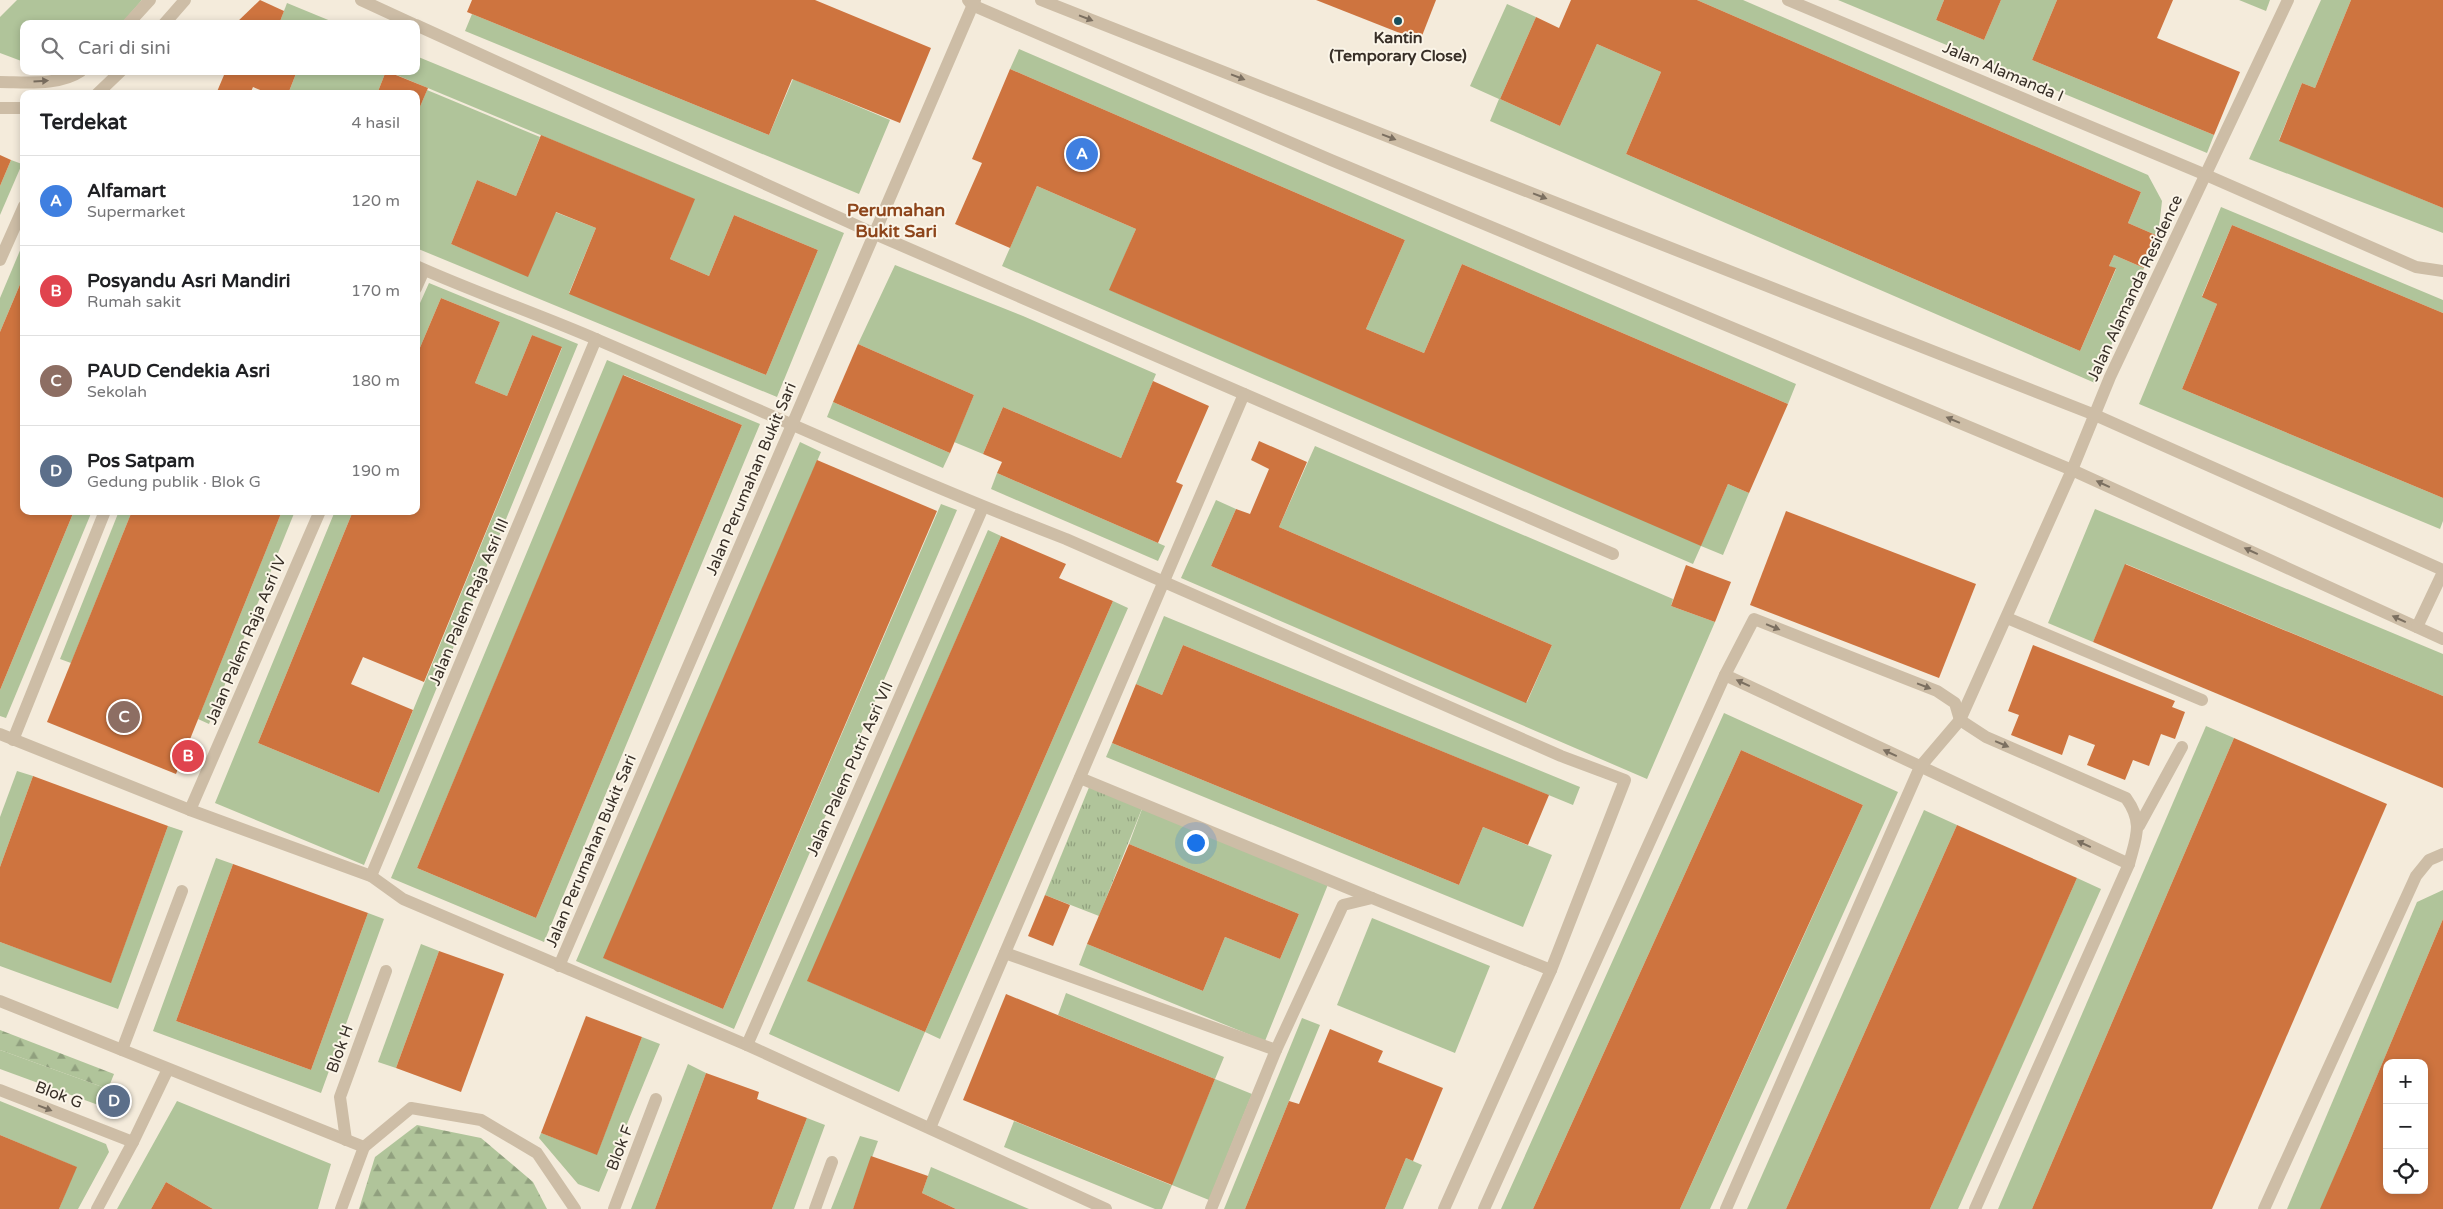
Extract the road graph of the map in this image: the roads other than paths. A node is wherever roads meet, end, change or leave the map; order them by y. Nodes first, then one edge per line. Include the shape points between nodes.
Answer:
1 (150, 0) edge
2 (185, 0) edge
3 (361, 0) edge
4 (1041, 0) edge
5 (1788, 0) edge
6 (2288, 0) edge
7 (971, 2) edge
8 (132, 20) edge
9 (168, 20) edge
10 (406, 20) edge
11 (420, 26) edge
12 (76, 75) edge
13 (117, 75) edge
14 (0, 82) edge
15 (101, 90) edge
16 (0, 108) edge
17 (20, 108) edge
18 (2206, 175) junction
19 (20, 215) edge
20 (875, 234) junction
21 (0, 260) edge
22 (420, 268) edge
23 (2443, 271) edge
24 (596, 340) junction
25 (1244, 394) junction
26 (2095, 415) junction
27 (791, 426) junction
28 (2072, 470) junction
29 (983, 507) junction
30 (103, 515) edge
31 (318, 515) edge
32 (1613, 554) dead end
33 (2443, 571) edge
34 (1164, 583) junction
35 (2007, 618) junction
36 (2417, 627) junction
37 (2442, 637) edge
38 (1725, 675) junction
39 (2202, 700) dead end
40 (1960, 720) junction
41 (0, 734) edge
42 (13, 740) junction
43 (2182, 747) dead end
44 (1920, 767) junction
45 (1080, 778) junction
46 (190, 810) junction
47 (2139, 826) junction
48 (2443, 854) edge
49 (2129, 864) junction
50 (371, 876) junction
51 (182, 891) dead end
52 (1372, 898) junction
53 (1005, 953) junction
54 (559, 966) junction
55 (1551, 970) junction
56 (386, 971) dead end
57 (0, 1001) edge
58 (746, 1045) junction
59 (122, 1050) junction
60 (1276, 1050) junction
61 (168, 1068) junction
62 (0, 1090) edge
63 (656, 1099) dead end
64 (930, 1128) junction
65 (346, 1140) junction
66 (134, 1142) junction
67 (364, 1147) junction
68 (832, 1162) dead end
69 (97, 1209) edge
70 (341, 1209) edge
71 (575, 1209) edge
72 (614, 1209) edge
73 (815, 1209) edge
74 (1106, 1209) edge
75 (1211, 1209) edge
76 (1444, 1209) edge
77 (1484, 1209) edge
78 (1726, 1209) edge
79 (1975, 1209) edge
80 (2264, 1209) edge

1 - 8 street
2 - 9 street
3 - 10 street
4 -> 26 street
5 - 18 street, Jalan Alamanda I
6 - 18 street, Jalan Alamanda Residence
7 - 20 street, Jalan Perumahan Bukit Sari
28 -> 7 street via 1331,160
11 - 20 street
14 -> 12 street via 46,82
13 - 15 street
16 - 17 street
18 - 23 street via 2416,267
18 - 26 street, Jalan Alamanda Residence
19 - 21 street
20 - 25 street
20 - 27 street, Jalan Perumahan Bukit Sari
22 - 24 street
24 - 27 street
24 - 50 street, Jalan Palem Raja Asri III
25 - 32 street
25 - 34 street
26 - 28 street, Jalan Alamanda Residence
26 - 33 street
27 - 29 street
27 - 54 street, Jalan Perumahan Bukit Sari
28 - 35 street, Jalan Alamanda Residence
36 -> 28 street
29 - 34 street via 1066,539
29 - 58 street, Jalan Palem Putri Asri VII
30 - 42 street
31 - 46 street, Jalan Palem Raja Asri IV
33 - 36 street
34 - 45 street
34 - 55 street via 1561,756 1625,780
35 - 39 street
35 - 40 street, Jalan Alamanda Residence
36 - 37 street
38 -> 40 street via 1754,619 1937,690 1955,702
44 -> 38 street
38 - 77 street
40 - 44 street, Jalan Alamanda Residence
40 -> 47 street via 1986,737 2126,798 2134,809
41 - 42 street
42 - 46 street
43 - 47 street
49 -> 44 street
44 - 78 street, Jalan Alamanda Residence
45 - 52 street
45 - 53 street
46 - 50 street
47 - 49 street
48 - 80 street via 2429,860 2416,876
49 - 79 street
50 - 54 street via 403,899
51 - 59 street
52 - 55 street
52 - 60 street via 1342,905
53 - 60 street
53 - 64 street
54 - 58 street
55 - 76 street
56 - 65 street, Blok H via 340,1097
57 - 59 street
58 - 64 street
59 - 61 street
60 - 75 street
61 - 65 street
61 - 66 street
62 -> 66 street, Blok G
63 - 72 street, Blok F
64 - 74 street
65 - 67 street
66 - 69 street
67 - 70 street
67 - 71 street via 411,1108 481,1120 537,1153
68 - 73 street

